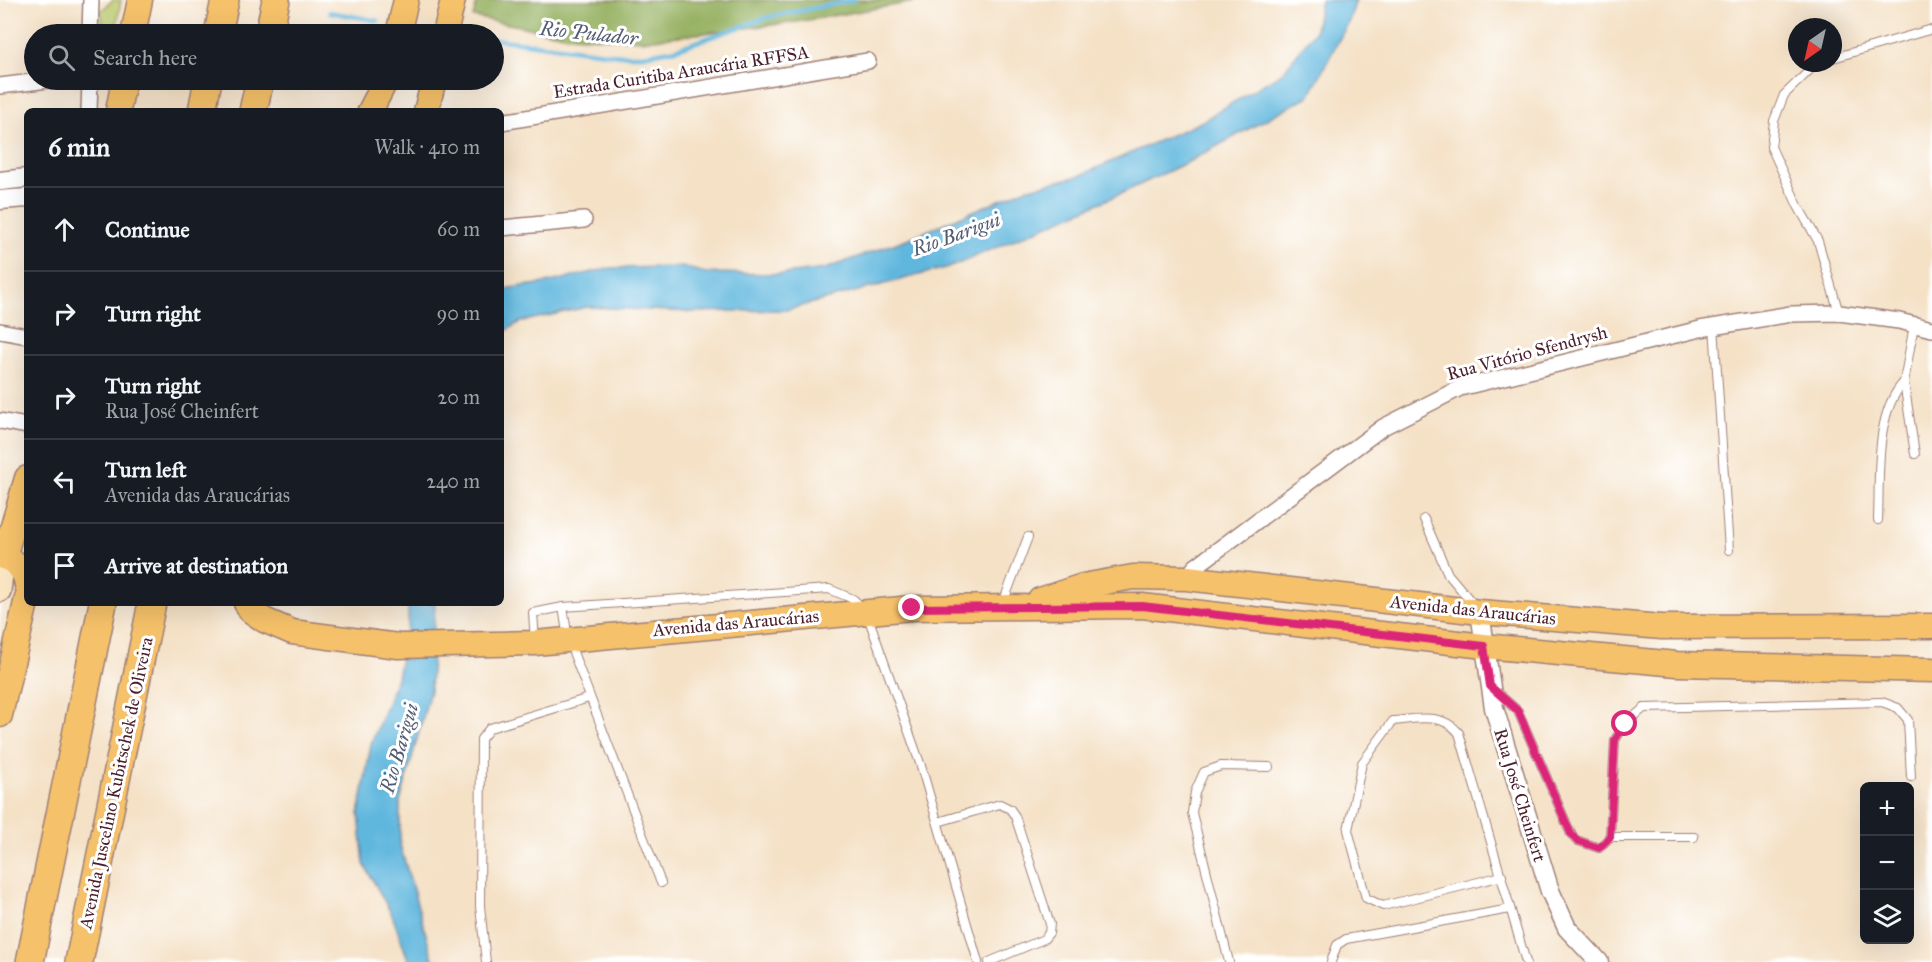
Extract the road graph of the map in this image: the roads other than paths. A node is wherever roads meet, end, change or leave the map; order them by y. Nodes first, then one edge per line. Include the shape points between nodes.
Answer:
1 (91, 0) edge
2 (140, 0) edge
3 (225, 0) edge
4 (276, 0) edge
5 (406, 0) edge
6 (453, 0) edge
7 (90, 24) edge
8 (135, 24) edge
9 (220, 24) edge
10 (271, 24) edge
11 (400, 24) edge
12 (447, 24) edge
13 (1929, 30) dead end
14 (1842, 55) edge
15 (868, 61) dead end
16 (1808, 72) edge
17 (24, 83) edge
18 (0, 86) edge
19 (90, 90) edge
20 (122, 90) edge
21 (206, 90) edge
22 (258, 90) edge
23 (381, 90) edge
24 (431, 90) edge
25 (89, 108) edge
26 (119, 108) edge
27 (203, 108) edge
28 (254, 108) edge
29 (372, 108) edge
30 (427, 108) edge
31 (504, 122) edge
32 (24, 177) edge
33 (0, 181) edge
34 (24, 198) edge
35 (0, 200) edge
36 (584, 220) dead end
37 (504, 228) edge
38 (1839, 313) junction
39 (1914, 325) junction
40 (1714, 326) junction
41 (1932, 329) edge
42 (0, 331) edge
43 (24, 335) edge
44 (1905, 382) junction
45 (0, 421) edge
46 (24, 425) edge
47 (1915, 454) dead end
48 (24, 487) edge
49 (1424, 519) dead end
50 (1878, 520) dead end
51 (1028, 537) dead end
52 (1729, 550) dead end
53 (2, 557) edge
54 (24, 576) edge
55 (1186, 578) junction
56 (0, 591) edge
57 (25, 606) edge
58 (101, 606) edge
59 (151, 606) edge
60 (1142, 606) junction
61 (249, 607) edge
62 (563, 607) junction
63 (1010, 607) junction
64 (866, 611) junction
65 (1480, 612) junction
66 (1932, 626) edge
67 (568, 639) junction
68 (535, 642) junction
69 (1484, 646) junction
70 (1932, 670) edge
71 (1490, 686) junction
72 (589, 698) junction
73 (0, 715) edge
74 (1269, 767) dead end
75 (1911, 777) dead end
76 (938, 822) junction
77 (1610, 837) junction
78 (1694, 837) dead end
79 (1502, 876) junction
80 (661, 883) dead end
81 (1510, 909) junction
82 (30, 962) edge
83 (79, 962) edge
84 (486, 962) edge
85 (978, 962) edge
86 (989, 962) edge
87 (1229, 962) edge
88 (1331, 962) edge
89 (1526, 962) edge
90 (1599, 962) edge

1 - 7 street
2 - 8 main road
3 - 9 highway
4 - 10 highway
5 - 11 main road
6 - 12 main road
13 - 14 lane
15 - 31 street, Estrada Curitiba Araucária RFFSA
16 - 38 lane via 1784,95 1774,121 1771,147 1818,241
17 - 18 street
19 - 25 street
20 - 26 main road
21 - 27 highway
22 - 28 highway
23 - 29 main road
24 - 30 main road
32 - 33 street
34 - 35 street
36 - 37 street
38 - 39 street, Rua Vitório Sfendrysh
38 - 40 street, Rua Vitório Sfendrysh via 1791,314
39 - 41 street, Rua Vitório Sfendrysh
39 - 44 lane
40 - 52 lane
40 - 55 street, Rua Vitório Sfendrysh via 1460,388 1383,427 1195,567
42 - 43 street
44 - 47 lane
44 - 50 lane via 1885,412
45 - 46 street
48 - 53 main road
49 - 65 lane via 1448,574
51 - 63 lane
53 - 54 main road via 17,563
53 - 56 main road
55 - 60 main road
55 - 63 main road, Avenida das Araucárias via 1133,577 1083,586
55 - 65 main road, Avenida das Araucárias
57 - 73 main road
58 - 82 highway
59 - 83 highway, Avenida Juscelino Kubitschek de Oliveira
60 - 63 main road, Avenida das Araucárias
60 - 69 main road, Avenida das Araucárias
61 - 68 main road, Avenida das Araucárias via 271,624 292,632 398,646
62 - 64 lane via 829,589 853,599
62 - 67 lane
62 - 68 lane via 533,613
63 - 64 main road, Avenida das Araucárias
64 - 67 main road, Avenida das Araucárias
64 - 76 lane
65 - 66 main road, Avenida das Araucárias via 1662,627
65 - 69 street, Rua José Cheinfert
67 - 68 main road, Avenida das Araucárias
67 - 72 lane
69 - 70 main road, Avenida das Araucárias via 1677,664
69 - 71 street, Rua José Cheinfert
71 - 77 lane via 1518,711 1571,834 1576,840 1599,848
71 - 90 street, Rua José Cheinfert via 1499,728 1558,912 1582,947
72 - 80 lane
72 - 84 lane via 490,728 482,739 480,906
74 - 87 lane via 1221,766 1204,772 1195,792 1192,813 1197,841
75 - 77 lane via 1908,720 1891,705 1644,708 1625,724 1615,740
76 - 85 lane
76 - 86 lane via 1000,804 1015,816 1050,924 1049,933 1044,939
77 - 78 lane
79 - 79 lane via 1383,906 1366,898 1348,830 1362,763 1393,721 1439,718 1459,733
79 - 81 lane
81 - 88 lane via 1346,939 1338,945
81 - 89 lane

